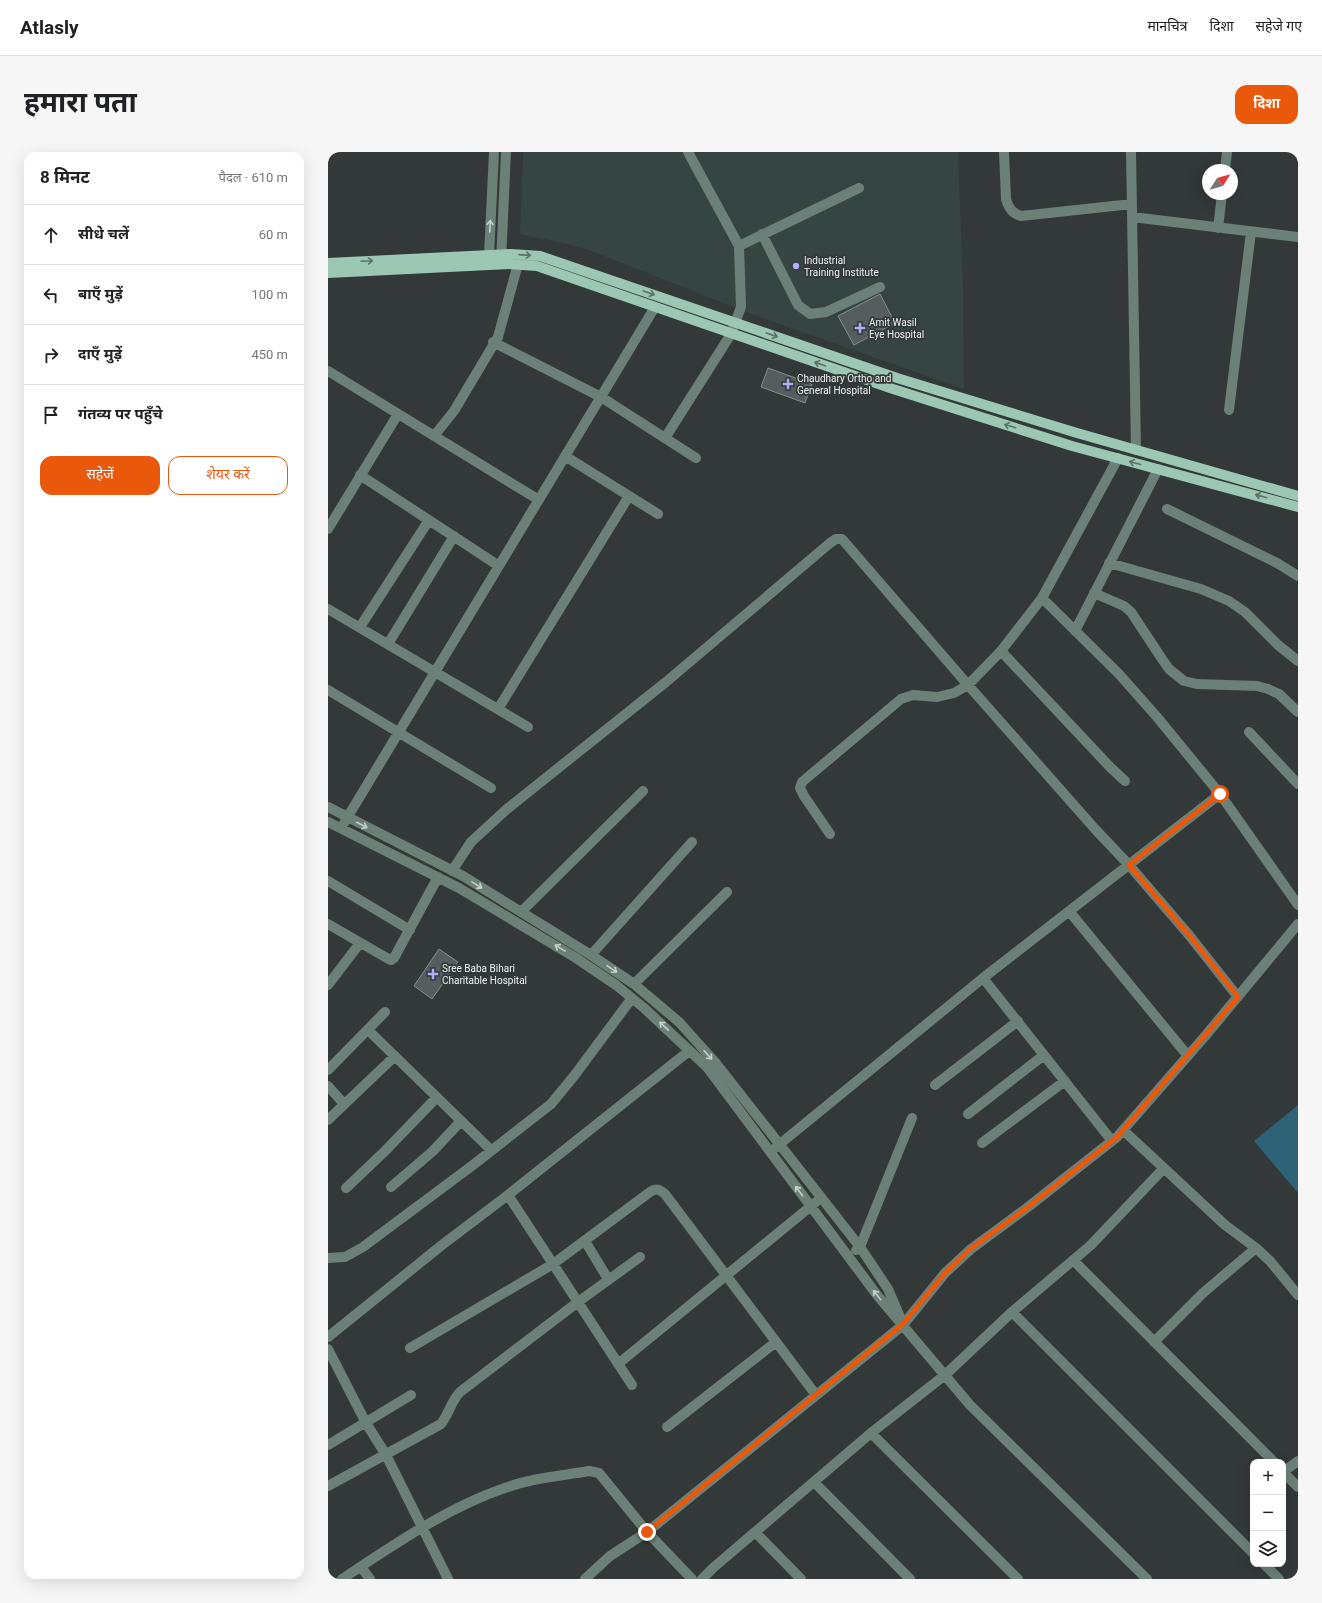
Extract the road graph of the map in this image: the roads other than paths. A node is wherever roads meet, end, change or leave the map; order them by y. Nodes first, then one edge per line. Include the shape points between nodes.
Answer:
1 (494, 152) edge
2 (506, 152) edge
3 (688, 152) edge
4 (1004, 152) edge
5 (1131, 152) edge
6 (1227, 152) edge
7 (1225, 164) edge
8 (859, 188) dead end
9 (1221, 200) edge
10 (1132, 204) junction
11 (1132, 217) junction
12 (1218, 228) junction
13 (1251, 232) junction
14 (762, 234) junction
15 (1298, 237) edge
16 (739, 246) junction
17 (496, 260) junction
18 (328, 263) edge
19 (518, 264) junction
20 (328, 273) edge
21 (880, 287) dead end
22 (655, 307) junction
23 (736, 323) junction
24 (731, 334) junction
25 (494, 342) junction
26 (328, 371) edge
27 (600, 397) junction
28 (1229, 410) dead end
29 (398, 414) junction
30 (434, 436) junction
31 (665, 438) junction
32 (1136, 450) junction
33 (565, 456) junction
34 (696, 458) dead end
35 (1118, 458) junction
36 (1158, 469) junction
37 (360, 476) junction
38 (629, 496) junction
39 (1298, 496) edge
40 (539, 500) junction
41 (1298, 507) edge
42 (1167, 509) dead end
43 (658, 514) dead end
44 (429, 520) junction
45 (328, 528) edge
46 (454, 536) junction
47 (1110, 563) junction
48 (499, 566) junction
49 (1298, 576) edge
50 (1094, 593) junction
51 (1042, 598) junction
52 (328, 608) edge
53 (360, 627) junction
54 (1075, 631) junction
55 (388, 644) junction
56 (1001, 651) junction
57 (1298, 661) edge
58 (436, 672) junction
59 (968, 685) junction
60 (328, 690) edge
61 (498, 709) junction
62 (1298, 712) edge
63 (528, 727) dead end
64 (1249, 732) dead end
65 (399, 733) junction
66 (1125, 781) dead end
67 (1298, 784) edge
68 (491, 788) dead end
69 (643, 791) dead end
70 (1220, 794) junction
71 (328, 806) edge
72 (348, 818) junction
73 (328, 822) edge
74 (341, 829) junction
75 (830, 834) dead end
76 (692, 842) dead end
77 (1129, 865) junction
78 (452, 871) junction
79 (438, 877) junction
80 (328, 881) edge
81 (727, 892) dead end
82 (1298, 905) edge
83 (1069, 911) junction
84 (521, 912) junction
85 (328, 924) edge
86 (1298, 924) edge
87 (410, 930) junction
88 (360, 943) junction
89 (591, 955) junction
90 (984, 978) junction
91 (634, 984) junction
92 (328, 985) edge
93 (1238, 997) junction
94 (632, 998) junction
95 (385, 1012) dead end
96 (1018, 1021) junction
97 (368, 1030) junction
98 (689, 1050) junction
99 (1044, 1055) junction
100 (395, 1056) junction
101 (1188, 1056) junction
102 (328, 1070) edge
103 (1065, 1081) junction
104 (935, 1085) dead end
105 (328, 1086) edge
106 (437, 1097) junction
107 (344, 1104) junction
108 (968, 1114) dead end
109 (912, 1118) dead end
110 (328, 1120) edge
111 (461, 1121) junction
112 (1123, 1130) junction
113 (1112, 1141) junction
114 (779, 1144) junction
115 (982, 1144) dead end
116 (492, 1150) junction
117 (770, 1152) junction
118 (1162, 1169) junction
119 (391, 1187) dead end
120 (346, 1188) dead end
121 (508, 1195) junction
122 (821, 1198) junction
123 (811, 1206) junction
124 (585, 1241) junction
125 (860, 1247) junction
126 (1256, 1248) junction
127 (848, 1256) junction
128 (640, 1257) dead end
129 (328, 1258) edge
130 (1073, 1260) junction
131 (553, 1264) junction
132 (726, 1276) junction
133 (608, 1279) junction
134 (1298, 1295) edge
135 (578, 1302) junction
136 (1012, 1312) junction
137 (903, 1324) junction
138 (328, 1337) edge
139 (776, 1342) junction
140 (1154, 1342) junction
141 (410, 1348) dead end
142 (328, 1349) edge
143 (618, 1364) junction
144 (945, 1375) junction
145 (632, 1385) dead end
146 (411, 1395) dead end
147 (816, 1395) junction
148 (366, 1422) junction
149 (667, 1427) dead end
150 (871, 1433) junction
151 (328, 1445) edge
152 (386, 1455) junction
153 (1271, 1459) edge
154 (1298, 1461) edge
155 (1286, 1470) edge
156 (1286, 1475) edge
157 (814, 1482) junction
158 (328, 1486) edge
159 (1298, 1487) edge
160 (422, 1528) junction
161 (647, 1532) junction
162 (755, 1532) junction
163 (1250, 1550) edge
164 (360, 1567) junction
165 (1267, 1567) edge
166 (342, 1579) edge
167 (370, 1579) edge
168 (448, 1579) edge
169 (585, 1579) edge
170 (692, 1579) edge
171 (702, 1579) edge
172 (801, 1579) edge
173 (910, 1579) edge
174 (1018, 1579) edge
175 (1147, 1579) edge
176 (1279, 1579) edge

17 -> 1 street
2 - 17 street
3 - 16 street
4 - 10 street via 1006,199 1013,213 1021,216
5 - 10 street
6 - 7 street
8 - 14 street
9 - 12 street
10 - 11 street
11 - 12 street
11 - 32 street
12 - 13 street
13 - 15 street
13 - 28 street
14 - 16 street
14 - 21 street via 798,305 810,314 826,312
16 - 23 street via 741,307
18 -> 17 main road
17 - 19 main road
17 - 20 main road
17 -> 23 main road via 540,256
19 - 22 main road via 537,266
19 - 25 street via 498,337
22 - 24 main road
22 - 27 street
23 - 24 street
23 -> 32 main road via 897,378
24 - 31 street
35 -> 24 main road via 893,390
25 - 27 street
25 - 30 street via 454,411
26 - 29 street
27 - 31 street
27 - 33 street
29 - 30 street
29 - 37 street
30 - 40 street
31 - 34 street
32 - 39 main road
33 - 38 street
33 - 40 street
36 -> 35 main road
35 - 51 street
41 -> 36 main road
36 - 47 street
37 - 44 street
37 - 45 street
38 - 43 street
38 - 61 street
40 - 48 street
42 - 49 street
44 - 46 street
44 - 53 street
46 - 48 street
46 - 55 street
47 - 50 street
47 - 57 street via 1201,589 1229,601 1245,612
48 - 58 street
50 - 54 street
50 - 62 street via 1124,606 1131,612 1162,660 1184,681 1196,684 1257,686 1279,694
51 - 54 street
51 - 56 street
52 - 53 street
53 - 55 street
54 - 70 street via 1134,691
55 - 58 street
56 - 59 street
56 - 66 street
58 - 61 street
58 - 65 street
59 - 75 street via 946,696 913,695 901,699 802,782 800,788 804,796
59 - 77 street
59 - 78 street via 848,545 842,539 836,539 666,682 507,809 471,842
60 - 65 street
61 - 63 street
64 - 67 street
65 - 68 street
65 - 72 street
69 - 84 street
70 - 77 street
70 - 82 street
71 - 72 street
72 - 74 street
72 -> 78 street
73 - 74 street
74 - 79 street
76 - 89 street
77 - 83 street
77 - 93 street
78 -> 84 street
79 - 87 street
94 -> 79 street via 576,958
80 - 87 street
81 - 91 street
83 - 90 street
83 - 101 street
84 - 89 street
85 - 88 street
86 - 93 street
87 - 88 street via 391,960
88 - 92 street
89 -> 91 street
90 - 96 street
90 - 114 street
91 -> 114 street via 679,1022 715,1062
93 - 101 street
98 -> 94 street
94 - 116 street via 551,1104
95 - 97 street
96 - 99 street
96 - 104 street
97 - 100 street
97 - 102 street
98 - 117 street via 707,1067
98 - 121 street
99 - 103 street
99 - 108 street
100 - 106 street
100 - 107 street
101 - 112 street
103 - 113 street
103 - 115 street
105 - 107 street
106 - 111 street
106 - 120 street
107 - 110 street
109 - 125 street
111 - 116 street
111 - 119 street via 433,1151
112 - 113 street
112 - 118 street
113 - 137 street via 970,1249 945,1273
114 - 117 street
114 - 122 street
116 - 129 street via 353,1253 345,1257
123 -> 117 street
118 - 126 street via 1225,1225
118 - 130 street via 1091,1245
121 - 131 street
121 - 138 street
122 - 123 street
122 - 125 street
123 - 127 street
123 - 132 street
124 - 131 street
124 - 132 street via 650,1192 660,1190
124 - 133 street
125 - 127 street
125 - 137 street via 888,1289
126 - 134 street
126 - 140 street via 1191,1304
137 -> 127 street
128 - 133 street
130 - 136 street
130 - 140 street
131 - 135 street
131 - 141 street
132 - 139 street
132 - 143 street
133 - 135 street
135 - 143 street
135 - 152 street via 456,1396 441,1424
136 - 144 street
136 - 163 street
137 - 144 street
137 - 147 street
139 - 147 street
139 - 149 street
140 - 153 street
142 - 148 street
143 - 145 street
144 - 150 street
144 - 175 street via 970,1406
146 - 148 street
147 - 161 street
148 - 151 street
148 - 152 street
150 - 157 street
150 - 174 street
152 - 158 street
152 - 160 street
154 - 155 street
156 - 159 street
157 - 162 street
157 - 173 street
160 - 161 street via 506,1487 589,1471 599,1473
160 - 164 street
160 - 168 street
161 - 169 street via 610,1556
161 - 170 street
162 - 171 street
162 - 172 street
164 - 166 street
164 - 167 street
165 - 176 street

